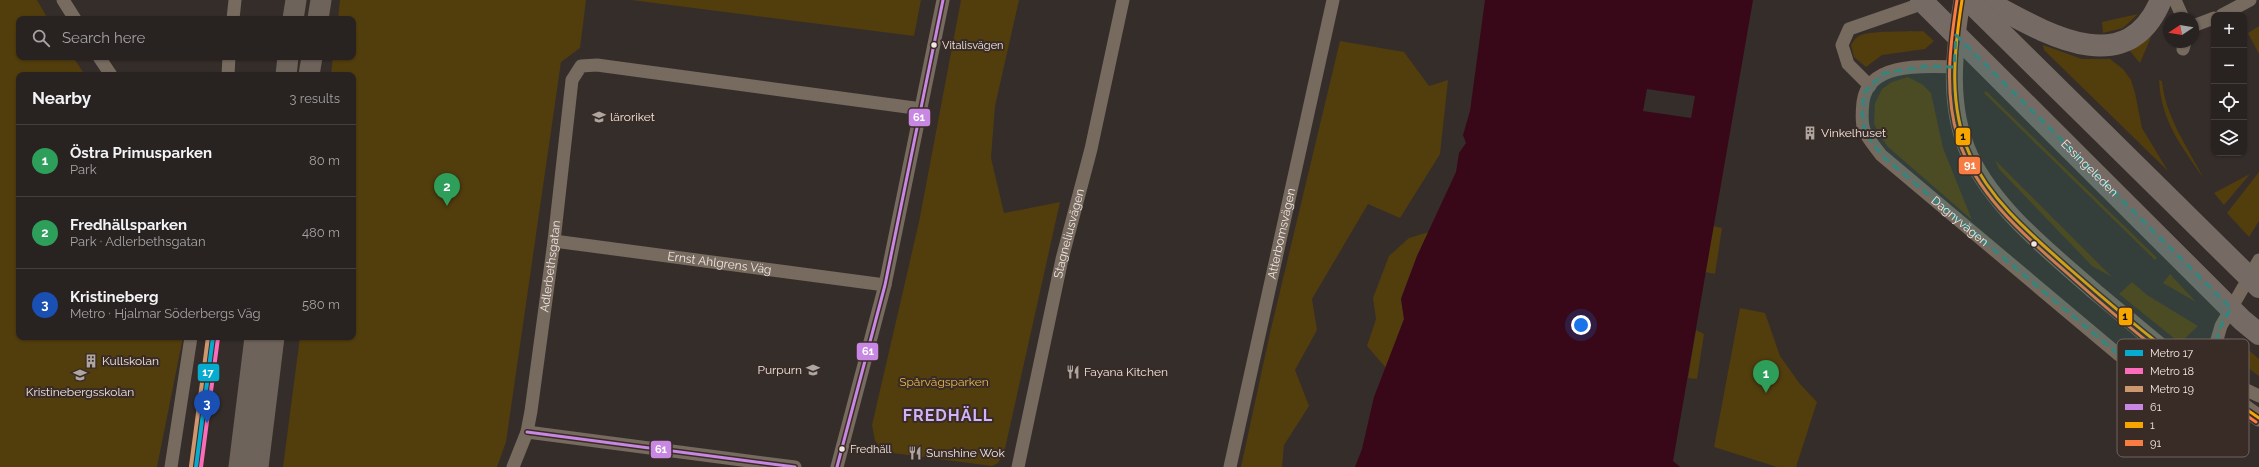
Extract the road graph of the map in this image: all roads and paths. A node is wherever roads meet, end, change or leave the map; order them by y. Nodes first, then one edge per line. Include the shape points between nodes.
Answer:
1 (63, 0) edge
2 (235, 0) edge
3 (296, 0) edge
4 (320, 0) edge
5 (944, 0) edge
6 (1123, 0) edge
7 (1332, 0) edge
8 (1920, 0) edge
9 (1962, 0) edge
10 (1968, 0) edge
11 (1984, 0) edge
12 (2161, 0) edge
13 (2175, 0) edge
14 (2250, 0) edge
15 (2180, 12) edge
16 (2228, 12) edge
17 (73, 16) edge
18 (233, 16) edge
19 (293, 16) edge
20 (318, 16) edge
21 (2211, 19) edge
22 (2199, 24) edge
23 (101, 60) edge
24 (229, 60) edge
25 (288, 60) edge
26 (312, 60) edge
27 (1954, 67) junction
28 (109, 72) edge
29 (228, 72) edge
30 (286, 72) edge
31 (310, 72) edge
32 (1870, 86) junction
33 (922, 109) junction
34 (554, 241) junction
35 (2259, 260) edge
36 (885, 285) junction
37 (2259, 287) edge
38 (2259, 334) edge
39 (2153, 339) edge
40 (2217, 339) edge
41 (191, 340) edge
42 (255, 340) edge
43 (274, 340) edge
44 (2117, 353) edge
45 (2249, 391) edge
46 (2259, 396) edge
47 (2249, 411) edge
48 (2259, 418) edge
49 (527, 432) junction
50 (171, 467) edge
51 (238, 467) edge
52 (258, 467) edge
53 (513, 467) edge
54 (795, 467) edge
55 (837, 467) edge
56 (1018, 467) edge
57 (1230, 467) edge

1 - 17 street
2 - 18 street
3 - 19 main road
4 - 20 main road
5 - 33 street
6 - 56 street, Stagneliusvägen via 1091,149 1062,260
7 - 57 street, Atterbomsvägen
8 - 32 street via 1918,5 1850,29 1842,45 1848,64
8 - 38 highway, Essingeleden, bridge
9 - 27 street
10 - 37 highway, bridge
11 - 12 highway via 2059,39 2089,46 2118,43 2142,30
13 - 15 street
14 - 16 street
21 - 22 street
23 - 28 street
24 - 29 street
25 - 30 main road
26 - 31 main road
27 - 32 street, Dagnyvägen via 1902,68 1884,73
27 - 39 street, bridge via 1956,104 1970,156 2001,201 2028,230 2093,290
32 - 44 street, Dagnyvägen via 1864,92 1864,131 1882,155
33 - 34 street, Adlerbethsgatan via 597,65 581,66 572,80
33 - 36 street
34 - 36 street, Ernst Ahlgrens Väg
34 - 49 street, Adlerbethsgatan
35 - 40 street via 2221,326
36 - 55 street
41 - 50 street
42 - 51 main road
43 - 52 main road
45 - 46 street
47 - 48 street, bridge
49 - 53 street, Adlerbethsgatan
49 - 54 street

